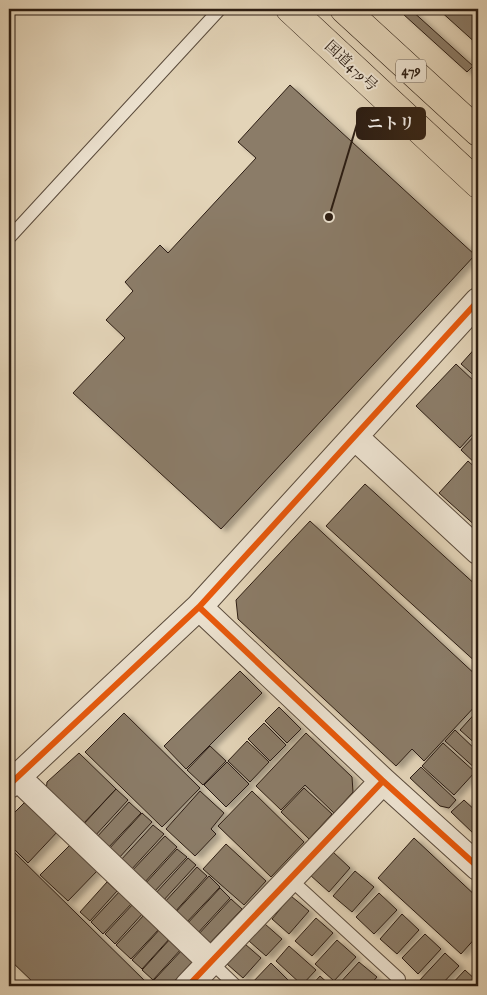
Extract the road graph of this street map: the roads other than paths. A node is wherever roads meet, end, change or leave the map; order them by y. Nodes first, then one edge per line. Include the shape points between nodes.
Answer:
1 (220, 9) edge
2 (290, 9) edge
3 (344, 9) edge
4 (478, 132) edge
5 (478, 184) edge
6 (9, 238) edge
7 (478, 301) edge
8 (355, 437) junction
9 (478, 552) edge
10 (199, 607) junction
11 (13, 781) edge
12 (384, 781) junction
13 (478, 867) edge
14 (290, 879) junction
15 (211, 962) junction
16 (399, 979) dead end
17 (188, 986) edge
18 (236, 986) edge

1 - 6 lane
2 - 5 highway, 国道479号 / 479
3 - 4 highway, 479
7 - 8 street
8 - 9 street
8 - 10 street
10 - 11 street
10 - 12 street
11 - 15 street
12 - 13 street
12 - 14 street
14 - 15 street
14 - 16 lane
15 - 17 street
15 - 18 lane

